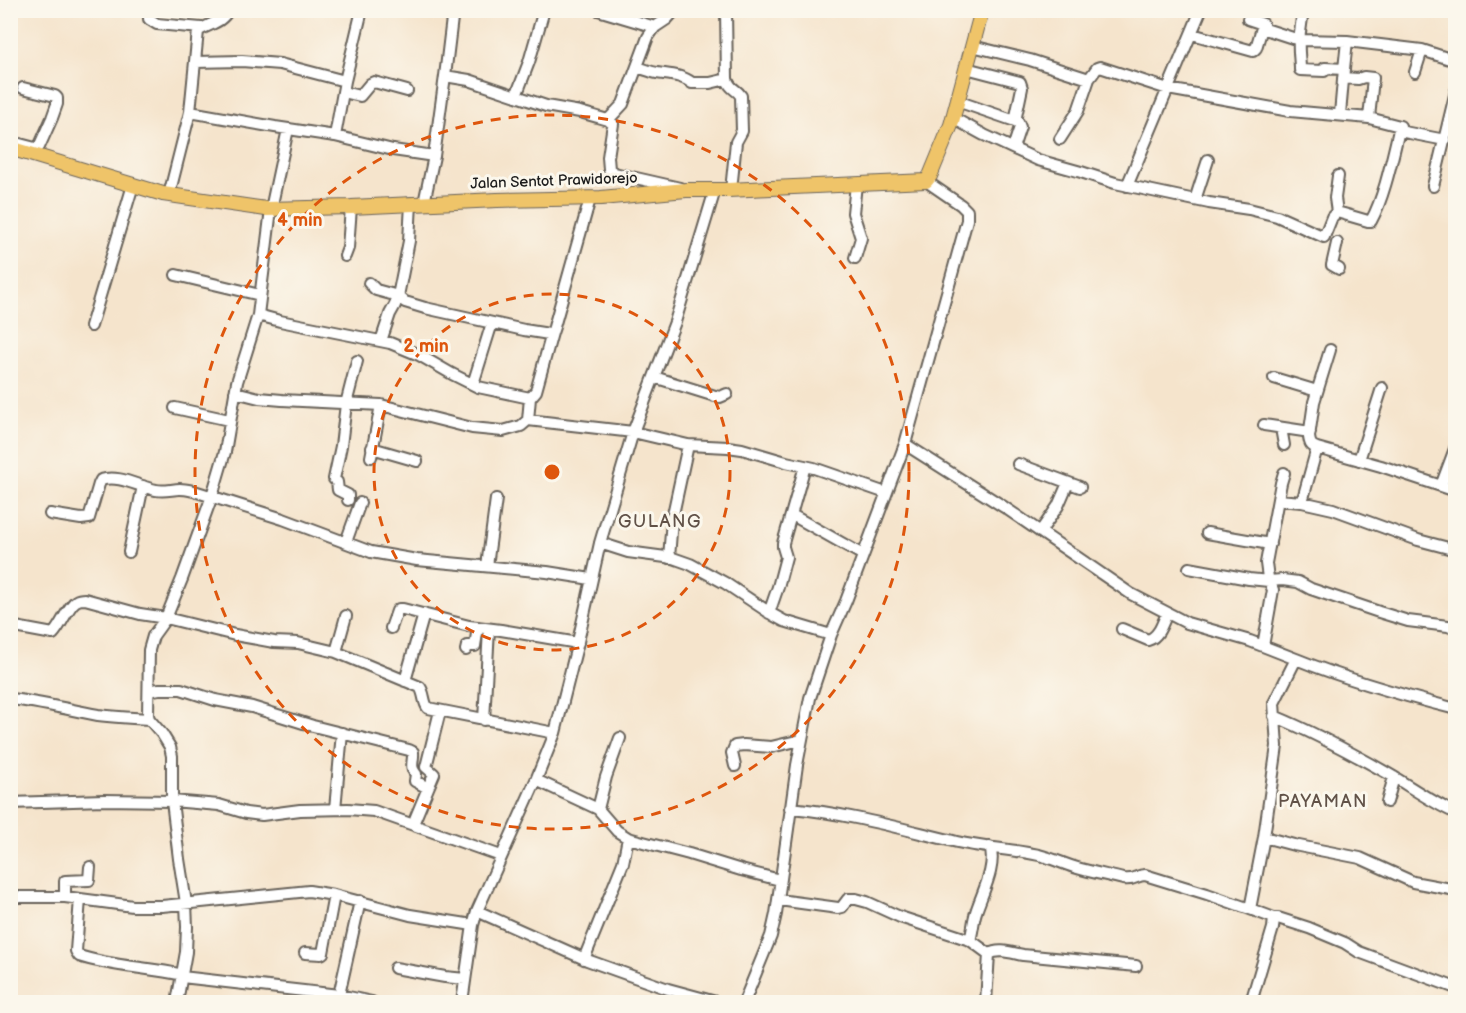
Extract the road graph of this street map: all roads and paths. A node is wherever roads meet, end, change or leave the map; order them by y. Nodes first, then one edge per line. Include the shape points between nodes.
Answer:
1 (150, 10) edge
2 (228, 10) edge
3 (362, 10) edge
4 (453, 10) edge
5 (544, 10) edge
6 (598, 10) edge
7 (675, 10) edge
8 (726, 10) edge
9 (982, 10) edge
10 (1201, 10) edge
11 (1303, 10) edge
12 (627, 14) edge
13 (1248, 19) dead end
14 (655, 27) junction
15 (201, 28) junction
16 (1262, 28) junction
17 (1192, 34) junction
18 (1299, 40) junction
19 (1347, 41) junction
20 (972, 46) junction
21 (1422, 50) junction
22 (1455, 61) edge
23 (195, 62) junction
24 (637, 67) junction
25 (966, 68) junction
26 (1415, 72) dead end
27 (1343, 73) junction
28 (445, 76) junction
29 (727, 79) junction
30 (1089, 79) junction
31 (344, 86) junction
32 (23, 88) dead end
33 (1167, 88) junction
34 (406, 91) dead end
35 (1455, 91) edge
36 (516, 96) junction
37 (957, 101) junction
38 (190, 112) junction
39 (1340, 114) junction
40 (953, 118) junction
41 (1369, 118) junction
42 (608, 120) junction
43 (1015, 121) junction
44 (288, 129) junction
45 (1399, 131) junction
46 (335, 136) junction
47 (1059, 139) dead end
48 (1445, 140) junction
49 (10, 147) edge
50 (1013, 148) junction
51 (434, 156) junction
52 (1208, 160) dead end
53 (1338, 176) dead end
54 (926, 181) junction
55 (856, 184) junction
56 (133, 185) junction
57 (1127, 186) junction
58 (1433, 186) dead end
59 (686, 190) junction
60 (715, 190) junction
61 (731, 190) junction
62 (169, 195) junction
63 (590, 199) junction
64 (1195, 200) junction
65 (417, 203) junction
66 (351, 207) junction
67 (271, 208) junction
68 (1337, 212) junction
69 (1324, 237) junction
70 (345, 256) dead end
71 (855, 258) dead end
72 (1339, 269) dead end
73 (176, 275) dead end
74 (369, 283) dead end
75 (260, 295) junction
76 (398, 296) junction
77 (258, 315) junction
78 (492, 322) junction
79 (91, 326) dead end
80 (552, 333) junction
81 (381, 341) junction
82 (1330, 350) dead end
83 (357, 360) dead end
84 (654, 377) junction
85 (1274, 378) dead end
86 (473, 384) junction
87 (1382, 388) dead end
88 (1317, 391) junction
89 (235, 392) junction
90 (727, 394) dead end
91 (530, 398) junction
92 (346, 404) junction
93 (381, 405) junction
94 (175, 408) dead end
95 (229, 420) junction
96 (528, 420) junction
97 (1264, 425) dead end
98 (1281, 428) junction
99 (633, 432) junction
100 (1310, 432) junction
101 (905, 444) junction
102 (688, 445) junction
103 (1284, 445) dead end
104 (1455, 446) edge
105 (1317, 448) junction
106 (1359, 460) junction
107 (417, 461) dead end
108 (1018, 464) dead end
109 (805, 466) junction
110 (1284, 473) dead end
111 (1068, 483) junction
112 (143, 486) junction
113 (1441, 486) junction
114 (1080, 487) dead end
115 (1455, 491) edge
116 (886, 494) junction
117 (212, 496) junction
118 (496, 499) dead end
119 (348, 500) dead end
120 (1278, 500) junction
121 (1302, 502) junction
122 (360, 503) dead end
123 (50, 514) dead end
124 (792, 515) junction
125 (1040, 532) junction
126 (1207, 533) dead end
127 (346, 542) junction
128 (600, 543) junction
129 (1270, 544) junction
130 (1455, 550) edge
131 (129, 552) dead end
132 (863, 555) junction
133 (669, 558) junction
134 (487, 566) junction
135 (1189, 568) dead end
136 (591, 579) junction
137 (1269, 581) junction
138 (769, 612) junction
139 (1167, 613) junction
140 (424, 614) junction
141 (346, 616) dead end
142 (165, 618) junction
143 (10, 626) edge
144 (391, 628) dead end
145 (484, 628) junction
146 (1122, 629) dead end
147 (1455, 629) edge
148 (831, 635) junction
149 (578, 643) junction
150 (1263, 646) junction
151 (466, 650) dead end
152 (336, 652) junction
153 (1296, 659) junction
154 (405, 681) junction
155 (149, 691) junction
156 (10, 699) edge
157 (1455, 708) edge
158 (440, 711) junction
159 (1274, 716) junction
160 (149, 719) junction
161 (484, 720) junction
162 (342, 733) junction
163 (555, 733) junction
164 (620, 738) dead end
165 (801, 740) junction
166 (735, 766) dead end
167 (1395, 777) junction
168 (536, 780) junction
169 (428, 788) junction
170 (172, 801) junction
171 (1388, 802) dead end
172 (10, 803) edge
173 (790, 808) junction
174 (335, 809) junction
175 (598, 809) junction
176 (1455, 813) edge
177 (413, 824) junction
178 (1264, 837) junction
179 (628, 838) junction
180 (990, 847) junction
181 (501, 856) junction
182 (90, 867) dead end
183 (780, 880) junction
184 (1455, 890) edge
185 (334, 895) junction
186 (10, 897) edge
187 (65, 897) junction
188 (80, 899) junction
189 (779, 900) junction
190 (360, 901) junction
191 (186, 903) junction
192 (1250, 909) junction
193 (477, 911) junction
194 (1274, 918) junction
195 (473, 925) junction
196 (970, 940) junction
197 (305, 953) dead end
198 (989, 954) junction
199 (584, 958) junction
200 (1136, 966) dead end
201 (395, 968) dead end
202 (183, 976) junction
203 (465, 979) junction
204 (1455, 988) edge
205 (339, 995) junction
206 (177, 1002) edge
207 (372, 1002) edge
208 (462, 1002) edge
209 (716, 1002) edge
210 (744, 1002) edge
211 (986, 1002) edge
212 (1251, 1002) edge

1 - 15 street via 150,20 157,24
2 - 15 street via 222,19
3 - 31 street
4 - 28 street
5 - 36 street
6 - 12 street
7 - 14 street
8 - 29 street
9 - 20 main road
10 - 17 street
11 - 18 street
12 - 14 street
13 - 16 street via 1263,24
14 - 24 street
15 - 23 street
16 - 17 street via 1253,51
16 - 18 street
17 - 33 street
18 - 19 street
18 - 27 street via 1300,70 1324,72 1325,68
19 - 21 street
19 - 27 street
20 - 25 main road
20 - 30 street
21 - 22 street
21 - 26 street
23 - 31 street via 280,64
23 - 38 street
24 - 29 street via 686,78 692,83
24 - 42 street via 623,104
25 - 37 main road
25 - 43 street via 1020,82
27 - 39 street
27 - 41 street via 1358,79 1373,78
28 - 36 street
28 - 51 street
29 - 61 street via 741,96 742,131 736,142
30 - 33 street via 1101,67
30 - 47 street via 1078,111
31 - 34 street via 360,96 374,82
31 - 46 street
32 - 49 street via 55,96 57,104 39,147 16,143
33 - 39 street via 1290,111
33 - 57 street
35 - 48 street
36 - 42 street
37 - 40 main road
37 - 43 street
38 - 44 street
38 - 62 street
39 - 41 street
40 - 50 street
40 - 54 main road
41 - 45 street via 1396,124
42 - 59 street via 613,124 609,170
43 - 50 street via 1020,127
44 - 46 street
44 - 67 street
45 - 48 street
45 - 68 street via 1371,221
46 - 51 street
48 - 58 street
49 - 56 main road, Jalan Sentot Prawidorejo
50 - 57 street via 1038,160
51 - 65 street
52 - 64 street
53 - 68 street
54 - 55 main road, Jalan Sentot Prawidorejo
54 - 101 street via 961,205 967,211 967,220
55 - 61 main road, Jalan Sentot Prawidorejo
55 - 71 street via 853,213 861,238
56 - 62 main road, Jalan Sentot Prawidorejo
56 - 79 street
57 - 64 street
59 - 60 main road, Jalan Sentot Prawidorejo
59 - 63 main road, Jalan Sentot Prawidorejo
60 - 61 main road, Jalan Sentot Prawidorejo
60 - 84 street
62 - 67 main road, Jalan Sentot Prawidorejo
63 - 65 main road, Jalan Sentot Prawidorejo
63 - 80 street
64 - 69 street via 1278,216
65 - 66 main road, Jalan Sentot Prawidorejo
65 - 76 street
66 - 67 main road, Jalan Sentot Prawidorejo
66 - 70 street
67 - 75 street
68 - 69 street
69 - 72 street via 1342,245 1332,265
73 - 75 street
74 - 76 street via 376,290
75 - 77 street
76 - 78 street via 425,308
76 - 81 street
77 - 81 street
77 - 89 street
78 - 80 street
78 - 86 street
80 - 91 street via 536,392
81 - 86 street via 419,355
82 - 88 street
83 - 92 street
84 - 90 street via 715,396
84 - 99 street
85 - 88 street
86 - 91 street
87 - 106 street
88 - 100 street
89 - 92 street via 259,398
89 - 95 street
91 - 96 street
92 - 93 street
92 - 119 street via 334,479 338,490 348,494
93 - 96 street via 472,428 503,431
93 - 107 street via 371,453
94 - 95 street
95 - 117 street via 225,452
96 - 99 street
97 - 98 street
98 - 100 street
98 - 103 street
99 - 102 street
99 - 128 street
100 - 105 street via 1310,442
101 - 116 street
101 - 125 street
102 - 109 street via 742,449
102 - 133 street via 672,519
104 - 113 street
105 - 106 street
105 - 121 street
106 - 113 street
108 - 111 street
109 - 116 street
109 - 124 street
110 - 120 street
111 - 114 street
111 - 125 street
112 - 117 street
112 - 123 street via 101,480 89,518
112 - 131 street
113 - 115 street
116 - 132 street
117 - 127 street
117 - 142 street
118 - 134 street
120 - 121 street
120 - 129 street
121 - 130 street
122 - 127 street
124 - 132 street
124 - 138 street via 783,543 786,557
125 - 139 street via 1131,594
126 - 129 street
127 - 134 street via 371,552 417,560
128 - 133 street
128 - 136 street
129 - 137 street via 1266,563
132 - 148 street
133 - 138 street via 705,572
134 - 136 street
135 - 137 street
136 - 149 street
137 - 147 street via 1298,582 1311,590 1408,621
137 - 150 street via 1273,590
138 - 148 street via 795,625
139 - 146 street via 1152,640
139 - 150 street
140 - 144 street via 399,609
140 - 145 street
140 - 154 street
141 - 152 street
142 - 143 street via 85,599 72,604 53,634
142 - 152 street via 235,635
142 - 155 street via 153,636
145 - 149 street
145 - 151 street via 476,646 467,646
145 - 161 street
148 - 165 street
149 - 163 street
150 - 153 street
152 - 154 street
153 - 157 street via 1399,695
153 - 159 street via 1274,703
154 - 158 street via 420,687 428,708
155 - 160 street
155 - 162 street via 181,690
156 - 160 street
158 - 161 street
158 - 169 street via 426,767 434,774
159 - 167 street via 1309,730
159 - 178 street via 1277,746
160 - 170 street via 170,747
161 - 163 street
162 - 169 street via 413,752 415,781
162 - 174 street
163 - 168 street
164 - 175 street
165 - 166 street via 771,747 735,747
165 - 173 street
167 - 171 street
167 - 176 street
168 - 175 street
168 - 181 street
169 - 177 street
170 - 172 street
170 - 174 street via 219,805 262,815
170 - 191 street
173 - 180 street via 864,819
173 - 183 street
174 - 177 street via 374,811
175 - 179 street
177 - 181 street
178 - 184 street via 1360,858 1413,882
178 - 192 street
179 - 183 street
179 - 199 street via 623,863
180 - 192 street via 1042,855 1123,879 1145,875
180 - 196 street via 991,868
181 - 193 street
182 - 187 street via 89,880 65,880
183 - 189 street
185 - 190 street
185 - 191 street via 309,891
185 - 197 street via 323,953
186 - 187 street
187 - 188 street
188 - 191 street via 133,906
188 - 202 street via 76,951 79,956
189 - 196 street via 838,908 848,899 856,899
189 - 210 street via 771,936
190 - 195 street via 410,915
190 - 205 street
191 - 202 street
192 - 194 street
193 - 195 street
193 - 199 street
194 - 204 street via 1309,928 1359,952
194 - 212 street
195 - 203 street
196 - 198 street
198 - 200 street via 1005,951
198 - 211 street
199 - 209 street
201 - 203 street
202 - 205 street
202 - 206 street
203 - 208 street
205 - 207 street

